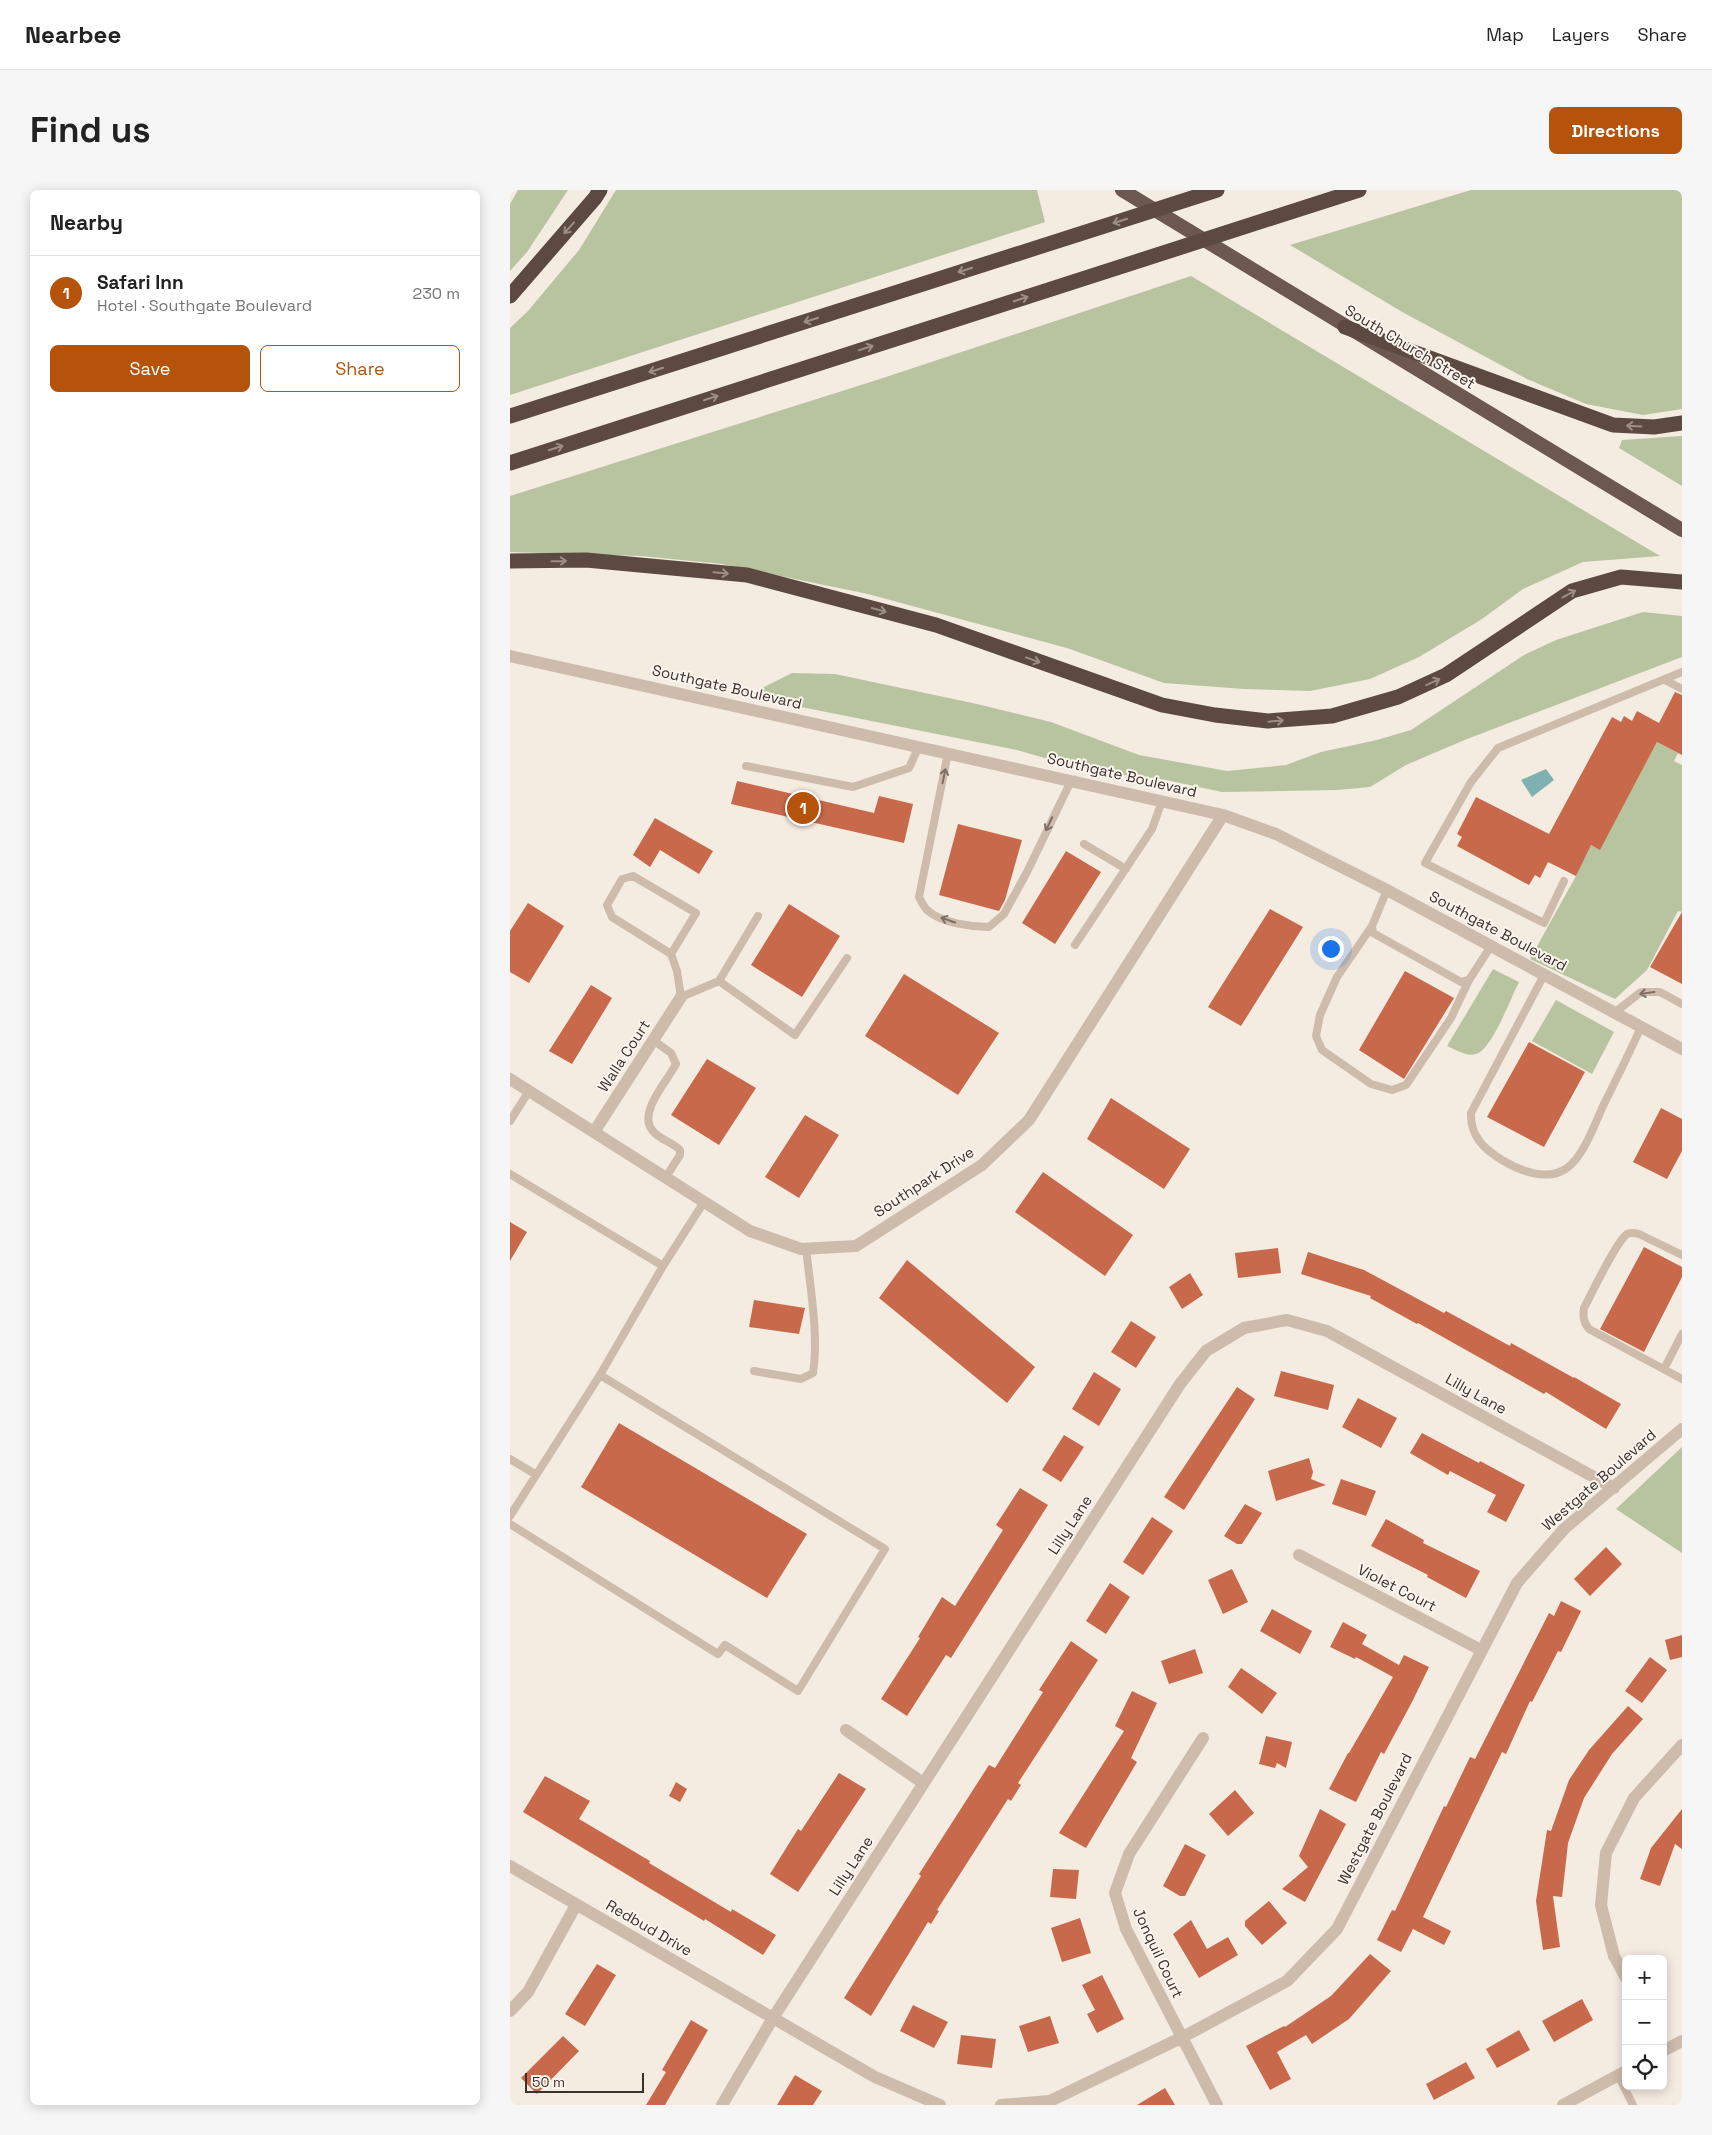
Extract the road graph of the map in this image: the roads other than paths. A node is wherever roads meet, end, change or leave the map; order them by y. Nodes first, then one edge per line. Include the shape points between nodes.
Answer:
1 (600, 190) edge
2 (1122, 190) edge
3 (1217, 190) edge
4 (1359, 190) edge
5 (510, 296) edge
6 (1345, 327) junction
7 (510, 416) edge
8 (1682, 423) edge
9 (510, 463) edge
10 (1682, 530) edge
11 (510, 561) edge
12 (1682, 582) edge
13 (510, 656) edge
14 (1682, 672) edge
15 (1665, 680) junction
16 (1682, 689) edge
17 (919, 746) junction
18 (948, 753) junction
19 (746, 766) dead end
20 (1071, 780) junction
21 (1162, 801) junction
22 (1223, 814) junction
23 (1084, 844) dead end
24 (1126, 869) junction
25 (1564, 881) dead end
26 (1387, 890) junction
27 (758, 916) dead end
28 (1372, 926) junction
29 (1075, 945) dead end
30 (1491, 946) junction
31 (671, 954) junction
32 (847, 958) dead end
33 (1544, 975) junction
34 (1469, 980) junction
35 (719, 981) junction
36 (681, 997) junction
37 (1682, 1004) edge
38 (1614, 1013) junction
39 (1642, 1027) junction
40 (653, 1040) junction
41 (1682, 1049) edge
42 (510, 1079) edge
43 (529, 1091) junction
44 (510, 1121) edge
45 (594, 1132) junction
46 (510, 1174) edge
47 (666, 1177) junction
48 (704, 1202) junction
49 (806, 1248) junction
50 (1682, 1255) edge
51 (663, 1266) junction
52 (1682, 1334) edge
53 (1664, 1369) junction
54 (754, 1370) dead end
55 (600, 1375) junction
56 (1682, 1379) edge
57 (1682, 1429) edge
58 (510, 1459) edge
59 (535, 1474) junction
60 (1614, 1488) junction
61 (510, 1516) edge
62 (510, 1524) edge
63 (1299, 1556) dead end
64 (1481, 1650) junction
65 (846, 1730) dead end
66 (1203, 1738) dead end
67 (1682, 1745) edge
68 (924, 1783) junction
69 (510, 1866) edge
70 (576, 1905) junction
71 (1622, 1971) edge
72 (510, 2010) edge
73 (773, 2018) junction
74 (1181, 2038) junction
75 (1681, 2044) edge
76 (1667, 2047) edge
77 (1622, 2073) edge
78 (1628, 2090) edge
79 (722, 2105) edge
80 (940, 2105) edge
81 (1001, 2105) edge
82 (1217, 2105) edge
83 (1563, 2105) edge
84 (1633, 2105) edge

1 -> 5 highway
2 - 6 highway, South Church Street
3 -> 7 highway
9 -> 4 highway
8 -> 6 highway via 1654,427 1613,425
6 - 10 highway, South Church Street
11 -> 12 highway via 586,560 748,575 936,625 1162,705 1268,721 1332,716 1398,697 1446,675 1572,591 1621,577
13 - 17 street, Southgate Boulevard
14 - 15 lane
15 - 16 lane
15 - 25 lane via 1498,748 1471,782 1425,862 1544,923
17 - 18 street, Southgate Boulevard
17 - 19 lane via 909,768 853,786
18 - 20 street, Southgate Boulevard
20 -> 18 lane via 1004,914 989,927 973,927 927,910 919,897
20 - 21 street, Southgate Boulevard
21 - 22 street, Southgate Boulevard
21 - 24 lane via 1152,829
22 - 26 street, Southgate Boulevard via 1276,834
22 - 49 street, Southpark Drive via 1029,1120 982,1165 856,1246
23 - 24 lane
24 - 29 lane
26 - 28 lane
26 - 30 street, Southgate Boulevard
27 - 35 lane
28 - 34 lane via 1373,933 1461,982
28 - 34 lane via 1337,978 1320,1014 1316,1036 1322,1050 1371,1084 1392,1090 1406,1085 1451,1018
30 - 33 street, Southgate Boulevard
30 - 34 lane
31 - 31 lane via 696,913 633,876 622,878 607,905 612,917
31 - 36 lane
32 - 35 lane via 795,1035
33 - 38 street, Southgate Boulevard
33 - 39 lane via 1471,1113 1470,1122 1476,1139 1509,1164 1536,1174 1554,1174 1568,1168 1582,1150
35 - 36 lane
36 - 40 street, Walla Court
37 -> 38 lane via 1660,992 1641,992
38 - 39 street, Southgate Boulevard
39 - 41 street, Southgate Boulevard
40 - 45 street, Walla Court
40 - 47 lane via 672,1053 676,1064 654,1099 648,1121 652,1131 680,1150
42 - 43 street, Southpark Drive
43 - 44 lane
43 - 45 street, Southpark Drive
45 - 47 street, Southpark Drive
46 - 51 lane
47 - 48 street, Southpark Drive
48 - 49 street, Southpark Drive via 750,1231
48 - 51 lane
49 - 54 lane via 814,1336 813,1373 801,1379
50 - 53 lane via 1639,1234 1626,1235 1584,1308 1583,1316 1589,1329
51 - 55 lane
52 - 53 lane
53 - 56 lane
55 - 59 lane
55 - 62 lane via 885,1549 798,1691 725,1645 718,1654
57 - 60 street, Westgate Boulevard
58 - 59 lane
59 - 61 lane
60 - 64 street, Westgate Boulevard via 1564,1529 1517,1583
60 - 68 street, Lilly Lane via 1328,1331 1287,1320 1244,1328 1206,1351 1180,1384
63 - 64 street, Violet Court
64 - 74 street, Westgate Boulevard via 1337,1929 1286,1981
65 - 68 street
66 - 74 street, Jonquil Court via 1129,1854 1115,1893 1126,1929
67 - 71 street via 1634,1798 1606,1853 1601,1905 1614,1956
68 - 73 street, Lilly Lane
69 - 70 street, Redbud Drive
70 - 72 street via 528,1992
70 - 73 street, Redbud Drive
73 - 79 street, Lilly Lane
73 - 80 street via 875,2077
74 - 81 street, Westgate Boulevard via 1050,2101
74 - 82 street, Jonquil Court
75 - 76 street
77 - 83 street
78 - 84 lane

